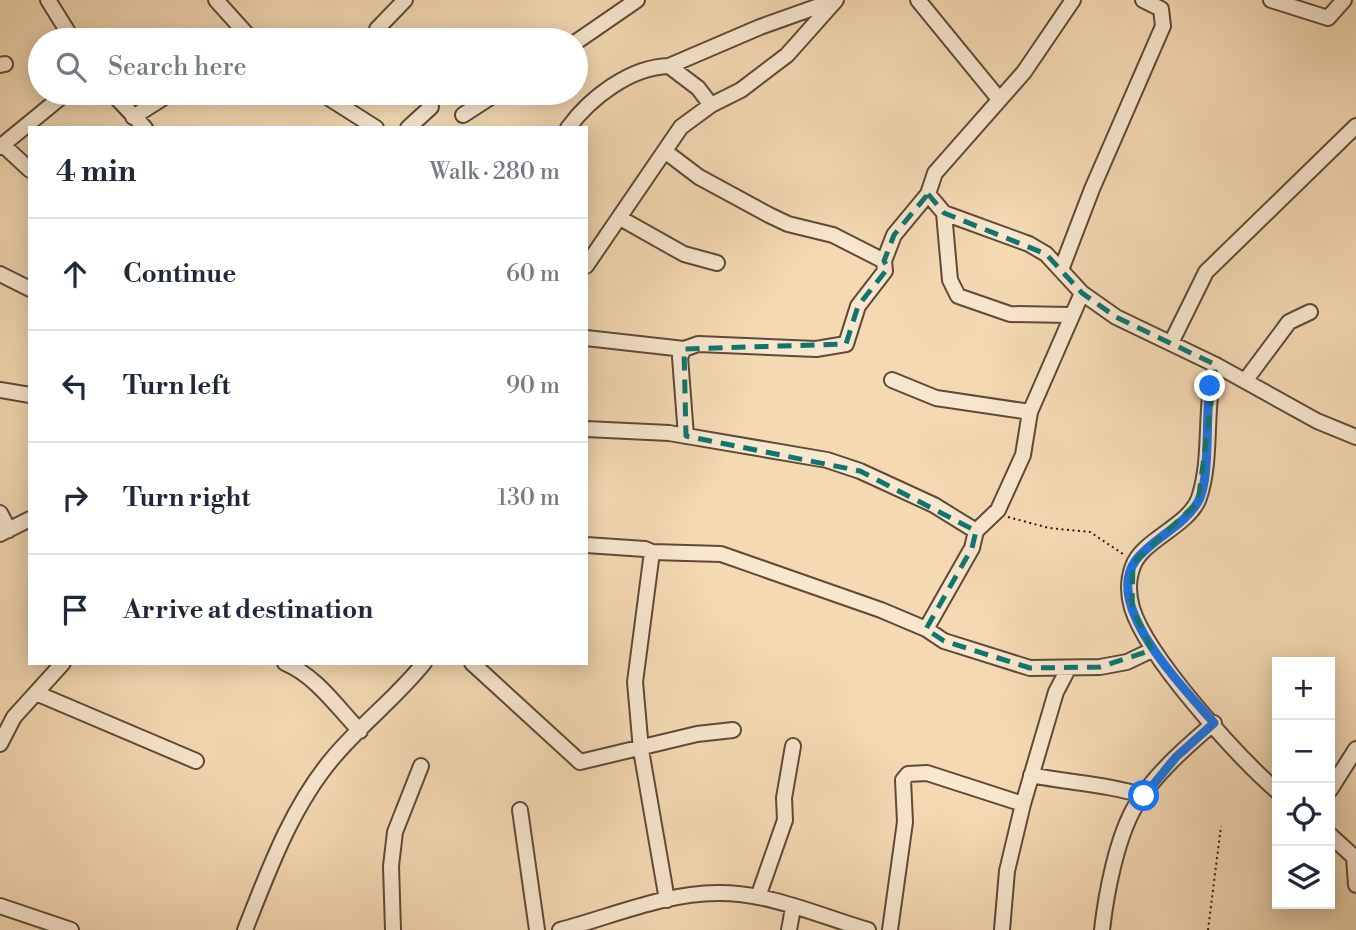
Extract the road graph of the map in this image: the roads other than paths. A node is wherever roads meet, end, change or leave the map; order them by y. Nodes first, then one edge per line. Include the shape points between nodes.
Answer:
1 (48, 0) edge
2 (216, 0) edge
3 (405, 0) edge
4 (835, 0) edge
5 (918, 0) edge
6 (1073, 0) edge
7 (1143, 0) edge
8 (1271, 0) edge
9 (1344, 0) edge
10 (630, 3) edge
11 (66, 28) edge
12 (241, 28) edge
13 (378, 28) edge
14 (588, 33) edge
15 (669, 66) junction
16 (999, 99) junction
17 (588, 103) edge
18 (52, 105) edge
19 (122, 105) edge
20 (152, 105) edge
21 (340, 105) edge
22 (479, 105) edge
23 (585, 105) edge
24 (711, 105) junction
25 (431, 107) dead end
26 (463, 116) dead end
27 (133, 117) junction
28 (143, 126) edge
29 (373, 126) edge
30 (410, 126) edge
31 (569, 126) edge
32 (1356, 126) edge
33 (2, 146) edge
34 (666, 152) junction
35 (28, 168) edge
36 (929, 194) junction
37 (944, 213) junction
38 (620, 218) junction
39 (884, 261) junction
40 (588, 263) edge
41 (717, 264) dead end
42 (1061, 271) junction
43 (0, 274) edge
44 (28, 288) edge
45 (1082, 293) junction
46 (1310, 312) dead end
47 (1070, 315) junction
48 (588, 338) edge
49 (1171, 343) junction
50 (684, 349) junction
51 (1216, 365) junction
52 (892, 380) dead end
53 (1245, 381) junction
54 (0, 390) edge
55 (28, 394) edge
56 (1030, 412) junction
57 (588, 429) edge
58 (686, 436) junction
59 (1356, 437) edge
60 (0, 513) edge
61 (28, 520) edge
62 (976, 531) junction
63 (4, 532) edge
64 (588, 545) edge
65 (652, 552) junction
66 (926, 629) junction
67 (1152, 650) junction
68 (61, 665) edge
69 (290, 665) edge
70 (422, 665) edge
71 (474, 665) edge
72 (1068, 669) junction
73 (36, 693) junction
74 (1214, 723) junction
75 (733, 730) dead end
76 (360, 731) junction
77 (0, 744) edge
78 (793, 746) dead end
79 (1356, 749) edge
80 (641, 750) junction
81 (196, 761) dead end
82 (421, 766) dead end
83 (1031, 775) junction
84 (1334, 783) edge
85 (1272, 786) edge
86 (1144, 796) junction
87 (1023, 804) junction
88 (520, 810) dead end
89 (1335, 839) edge
90 (1355, 856) edge
91 (1356, 885) edge
92 (758, 897) junction
93 (667, 900) junction
94 (3, 907) edge
95 (793, 908) junction
96 (0, 923) edge
97 (610, 924) edge
98 (71, 930) edge
99 (245, 930) edge
100 (393, 930) edge
101 (537, 930) edge
102 (560, 930) edge
103 (789, 930) edge
104 (868, 930) edge
105 (890, 930) edge
106 (1002, 930) edge
107 (1102, 930) edge

1 - 11 street
2 - 12 street
3 - 13 street
4 - 15 street
4 - 24 street via 787,55 741,90
5 - 16 street
6 - 16 street via 1024,72
7 - 42 street via 1161,9 1163,26 1091,189
8 - 9 street via 1328,18
10 - 14 street
15 - 17 street via 658,66 603,90
15 - 24 street via 698,88
16 - 36 street via 934,173
18 - 33 street
19 - 27 street
20 - 27 street
21 - 29 street
22 - 26 street
23 - 31 street
24 - 34 street via 681,127
25 - 30 street
27 - 28 street
32 - 49 street via 1206,272
33 - 35 street
34 - 38 street
34 - 39 street via 699,177 768,215 833,234
36 - 37 street
36 - 39 street via 894,235
37 - 42 street via 1029,244
37 - 47 street via 950,280 958,296 1010,314
38 - 40 street
38 - 41 street via 684,254
39 - 50 street via 885,271 853,316 846,344 817,349 698,344
42 - 45 street
43 - 44 street
45 - 47 street
45 - 49 street via 1116,317
46 - 53 street via 1289,322
47 - 56 street
48 - 50 street
49 - 51 street
50 - 58 street via 680,357
51 - 53 street
51 - 67 street via 1207,401 1198,502 1133,563 1128,587 1132,608
52 - 56 street via 936,398
53 - 59 street
54 - 55 street
56 - 62 street via 1023,455 998,510
57 - 58 street
58 - 62 street via 827,460 934,505
60 - 63 street
61 - 63 street
62 - 66 street via 972,548
64 - 65 street
65 - 66 street via 720,554
65 - 80 street via 635,682
66 - 72 street via 944,641 1031,668
67 - 72 street via 1128,662
67 - 74 street
68 - 73 street
69 - 76 street via 316,684
70 - 76 street
71 - 80 street via 576,760
72 - 83 street via 1056,692
73 - 77 street via 14,717
73 - 81 street
74 - 85 street
74 - 86 street via 1176,757
75 - 80 street via 697,734
76 - 99 street via 311,788 276,853
78 - 92 street via 785,820
79 - 84 street
80 - 93 street
82 - 100 street via 395,832
83 - 86 street
83 - 87 street
86 - 107 street via 1119,849
87 - 105 street via 927,773 908,774 902,780 905,822
87 - 106 street via 1007,871
88 - 101 street
89 - 90 street
90 - 91 street
92 - 93 street via 716,893
92 - 95 street
93 - 97 street
94 - 96 street
94 - 98 street
95 - 103 street
95 - 104 street
97 - 102 street

